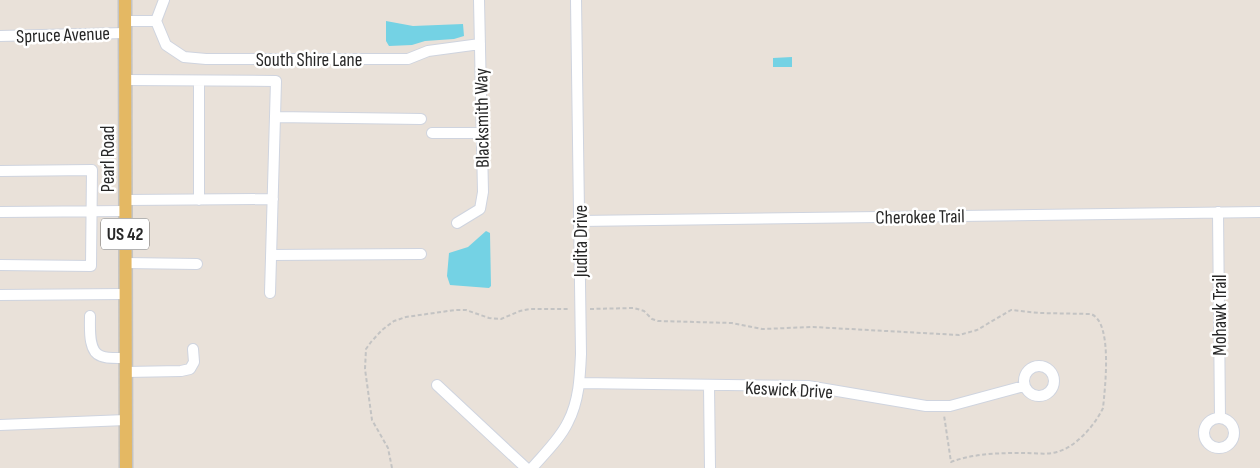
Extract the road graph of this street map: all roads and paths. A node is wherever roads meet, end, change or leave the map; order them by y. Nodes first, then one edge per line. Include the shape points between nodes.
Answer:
1 (125, 0) edge
2 (164, 0) edge
3 (479, 0) edge
4 (576, 0) edge
5 (156, 21) junction
6 (125, 27) junction
7 (0, 36) edge
8 (480, 44) junction
9 (126, 80) junction
10 (199, 80) junction
11 (275, 117) junction
12 (421, 119) dead end
13 (432, 133) dead end
14 (481, 133) junction
15 (0, 171) edge
16 (273, 199) junction
17 (199, 200) junction
18 (126, 206) junction
19 (92, 210) junction
20 (0, 212) edge
21 (1218, 212) junction
22 (1260, 212) edge
23 (580, 221) junction
24 (458, 223) dead end
25 (421, 254) dead end
26 (272, 255) junction
27 (125, 263) junction
28 (197, 264) dead end
29 (0, 265) edge
30 (270, 293) dead end
31 (125, 294) junction
32 (0, 295) edge
33 (580, 309) junction
34 (90, 316) dead end
35 (193, 349) dead end
36 (126, 358) junction
37 (126, 372) junction
38 (579, 383) junction
39 (437, 385) dead end
40 (709, 385) junction
41 (1024, 386) dead end
42 (943, 406) junction
43 (1220, 418) dead end
44 (126, 420) junction
45 (0, 425) edge
46 (126, 468) edge
47 (392, 468) edge
48 (526, 468) edge
49 (532, 468) edge
50 (710, 468) edge

1 - 6 main road, Pearl Road / US 42
2 - 5 street
3 - 8 street, Blacksmith Way
4 - 23 street, Judita Drive
5 - 6 street, Spruce Avenue
5 - 8 street, South Shire Lane via 166,45 184,57 206,59 408,59 428,51
6 - 7 street, Spruce Avenue
6 - 9 main road, Pearl Road / US 42
8 - 14 street, Blacksmith Way
9 - 10 street
9 - 18 main road, Pearl Road / US 42
10 - 11 street via 276,81
10 - 17 street
11 - 12 street
11 - 16 street
13 - 14 street
14 - 24 street, Blacksmith Way via 483,192 480,209
15 - 19 street via 92,170
16 - 17 street
16 - 26 street
17 - 18 street
18 - 19 street
18 - 27 main road, Pearl Road / US 42
19 - 20 street
19 - 29 street via 91,266
21 - 22 street, Cherokee Trail
21 - 23 street, Cherokee Trail
21 - 43 street, Mohawk Trail
23 - 33 street, Judita Drive
25 - 26 street
26 - 30 street
27 - 28 street
27 - 31 main road, Pearl Road / US 42
31 - 32 street
31 - 36 main road, Pearl Road / US 42
33 - 38 street, Judita Drive
33 - 42 path via 634,308 658,321 946,334 969,333 1011,310 1091,314 1101,322 1105,341 1103,408 1089,428 1062,450 1051,453 991,453 950,462
33 - 47 path via 530,309 501,319 455,310 394,321 382,330 366,349 365,369 372,420 388,448
34 - 36 street via 92,345 96,353
35 - 37 street via 194,362 190,369
36 - 37 main road, Pearl Road / US 42
37 - 44 main road, Pearl Road / US 42
38 - 40 street, Keswick Drive
38 - 49 street, Judita Drive via 568,422
39 - 48 street
40 - 42 street, Keswick Drive via 808,386
40 - 50 street
41 - 42 street, Keswick Drive
44 - 45 street
44 - 46 main road, Pearl Road / US 42

